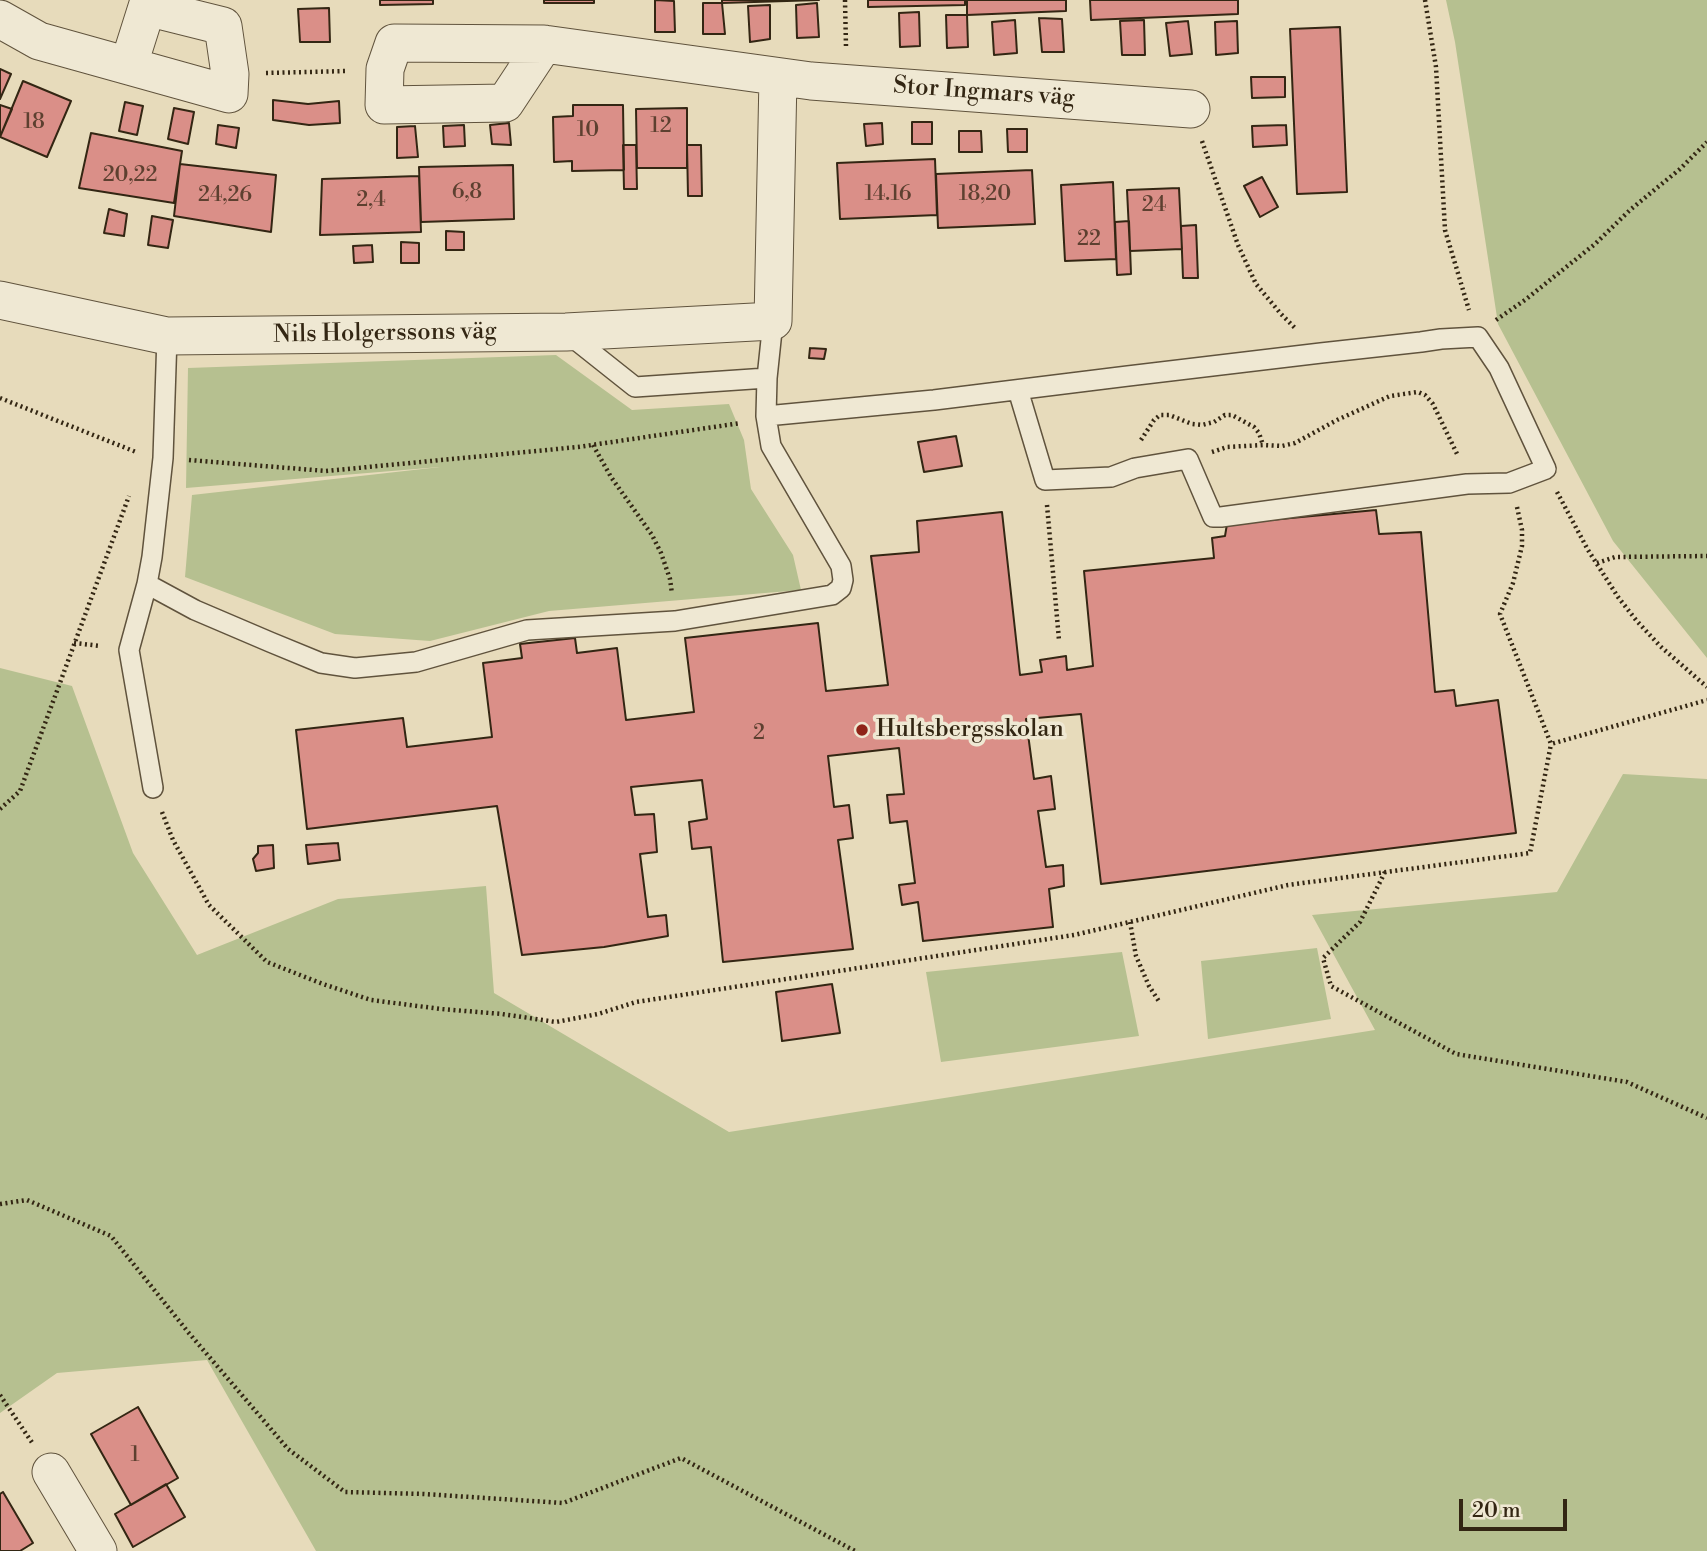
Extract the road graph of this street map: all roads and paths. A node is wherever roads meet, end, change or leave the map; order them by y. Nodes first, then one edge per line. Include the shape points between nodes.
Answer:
1 (845, 0) edge
2 (1425, 0) edge
3 (0, 19) edge
4 (544, 44) junction
5 (129, 64) junction
6 (385, 69) junction
7 (230, 74) junction
8 (778, 77) junction
9 (848, 83) junction
10 (1191, 109) joint
11 (1707, 142) edge
12 (0, 300) edge
13 (773, 321) junction
14 (566, 332) junction
15 (167, 335) junction
16 (1477, 335) junction
17 (1321, 353) junction
18 (768, 378) junction
19 (1018, 390) junction
20 (0, 398) edge
21 (766, 416) junction
22 (593, 445) junction
23 (1263, 445) junction
24 (163, 458) junction
25 (1188, 459) junction
26 (1135, 468) junction
27 (1546, 469) junction
28 (1045, 480) junction
29 (1513, 482) junction
30 (1467, 484) junction
31 (130, 493) dead end
32 (1707, 556) edge
33 (1597, 563) junction
34 (147, 584) junction
35 (675, 621) junction
36 (1059, 640) dead end
37 (1707, 687) edge
38 (1707, 700) edge
39 (1551, 744) junction
40 (153, 788) joint
41 (0, 809) edge
42 (1385, 872) junction
43 (1130, 922) junction
44 (1160, 1003) dead end
45 (1707, 1118) edge
46 (0, 1204) edge
47 (0, 1395) edge
48 (51, 1472) joint
49 (98, 1551) edge
50 (855, 1551) edge

1 - 9 path
2 - 16 path via 1436,67 1445,230
3 - 5 street via 39,41
4 - 6 street, Stor Ingmars väg via 394,43
4 - 6 street via 505,103 384,105
4 - 8 street, Stor Ingmars väg
5 - 7 street via 229,94
5 - 7 street via 147,7 223,26
6 - 7 path
8 - 9 street, Stor Ingmars väg
8 - 13 street
9 - 10 street, Stor Ingmars väg
10 - 17 path via 1256,284
11 - 16 path via 1595,244
12 - 15 street, Nils Holgerssons väg
13 - 14 street, Nils Holgerssons väg
13 - 18 lane
14 - 15 street, Nils Holgerssons väg
14 - 18 lane via 635,387
15 - 24 lane
16 - 17 lane
16 - 27 lane via 1499,368
17 - 19 lane
18 - 21 lane
19 - 21 lane
19 - 28 lane
20 - 24 path via 143,455
21 - 22 path
21 - 35 lane via 772,446 841,566 841,588 832,596
22 - 24 path via 326,471
22 - 35 path via 661,553 670,579
23 - 25 path via 1227,447
23 - 26 path via 1254,427 1232,415 1202,425 1160,415 1141,440
23 - 30 path via 1295,443 1390,396 1418,392 1433,404
24 - 34 lane
25 - 26 lane
25 - 30 lane via 1213,517
26 - 28 lane via 1111,477
27 - 29 lane
27 - 33 path
28 - 36 path
29 - 30 lane
29 - 39 path via 1522,546 1500,614
31 - 41 path via 20,792
32 - 33 path via 1615,557
33 - 37 path via 1636,620
34 - 35 lane via 195,610 321,663 355,668 416,662 527,630
34 - 40 lane via 129,650
38 - 39 path
39 - 42 path via 1530,853
40 - 43 path via 173,840 209,905 267,962 371,1000 556,1022 636,1002 1074,935
42 - 43 path via 1288,885
42 - 45 path via 1360,922 1323,958 1331,986 1456,1054 1627,1082
43 - 44 path via 1136,956
46 - 50 path via 27,1200 111,1236 288,1449 345,1492 563,1503 681,1458
47 - 48 path
48 - 49 street

